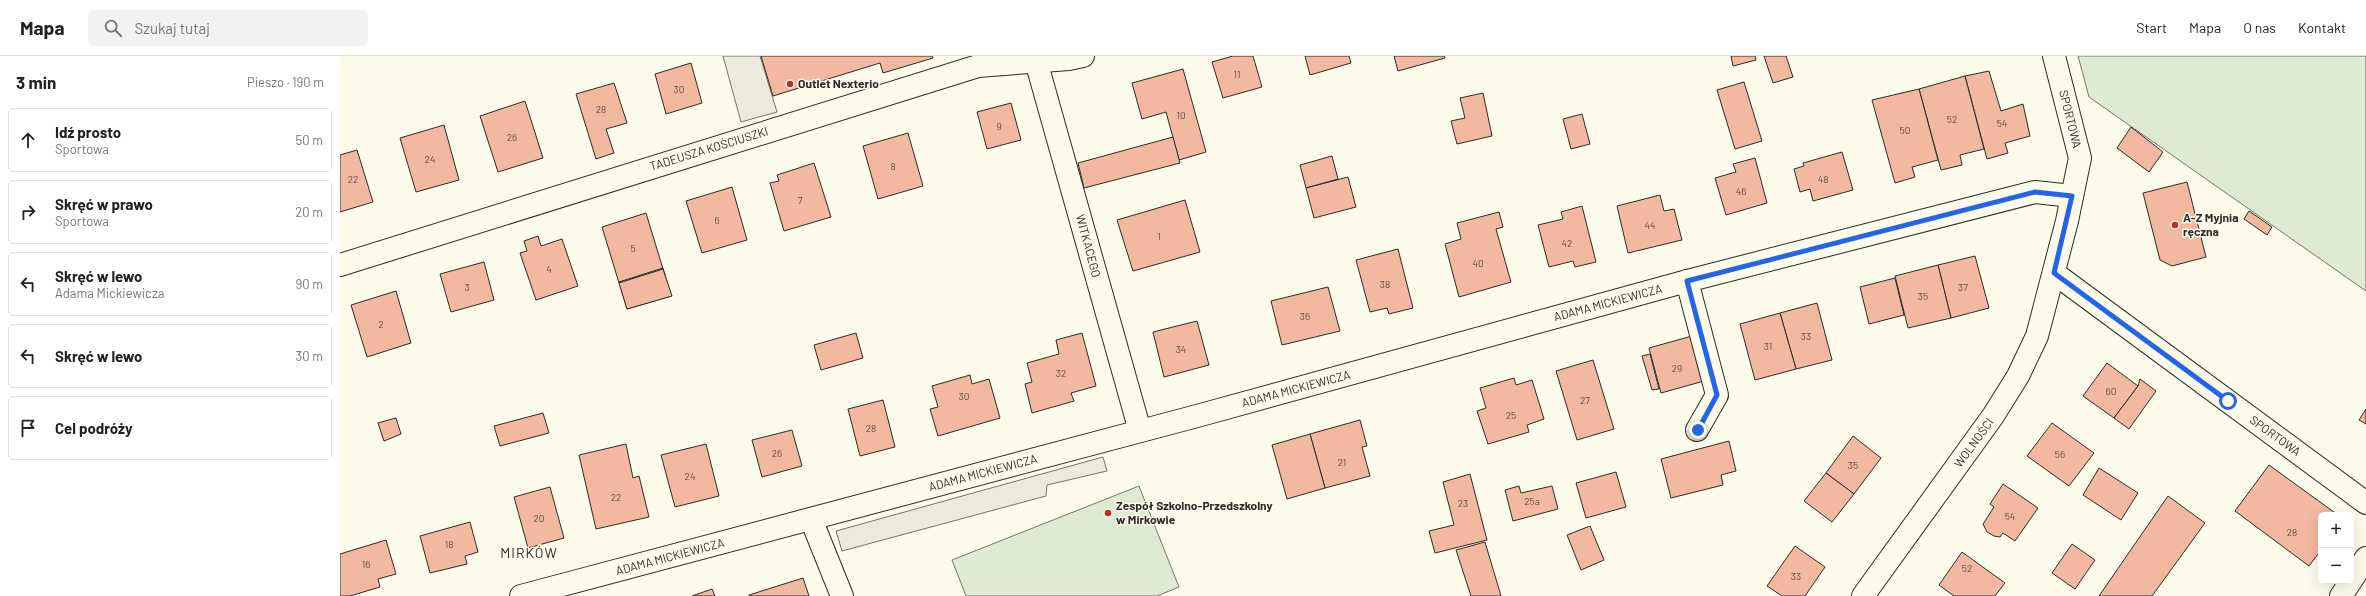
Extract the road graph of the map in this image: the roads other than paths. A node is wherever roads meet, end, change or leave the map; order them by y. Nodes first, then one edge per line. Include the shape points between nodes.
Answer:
1 (1083, 56) edge
2 (2054, 56) edge
3 (1036, 61) junction
4 (2072, 196) junction
5 (340, 265) edge
6 (2054, 273) junction
7 (1687, 281) junction
8 (1698, 430) dead end
9 (1140, 431) junction
10 (2366, 503) edge
11 (810, 519) junction
12 (2366, 558) edge
13 (524, 596) edge
14 (842, 596) edge
15 (1862, 596) edge
16 (2341, 596) edge

1 - 3 street, TADEUSZA KOŚCIUSZKI via 1069,60
2 - 4 street, SPORTOWA via 2080,158
3 - 5 street, TADEUSZA KOŚCIUSZKI via 978,66
3 - 9 street, WITKACEGO
4 - 6 street, SPORTOWA
4 - 7 street, ADAMA MICKIEWICZA via 2035,192
6 - 10 street, SPORTOWA
6 - 15 street, WOLNOŚCI via 2037,336 2018,376 1993,416
7 - 8 street via 1717,395
7 - 9 street, ADAMA MICKIEWICZA
9 - 11 street, ADAMA MICKIEWICZA
11 - 13 street, ADAMA MICKIEWICZA
11 - 14 street
12 - 16 street

